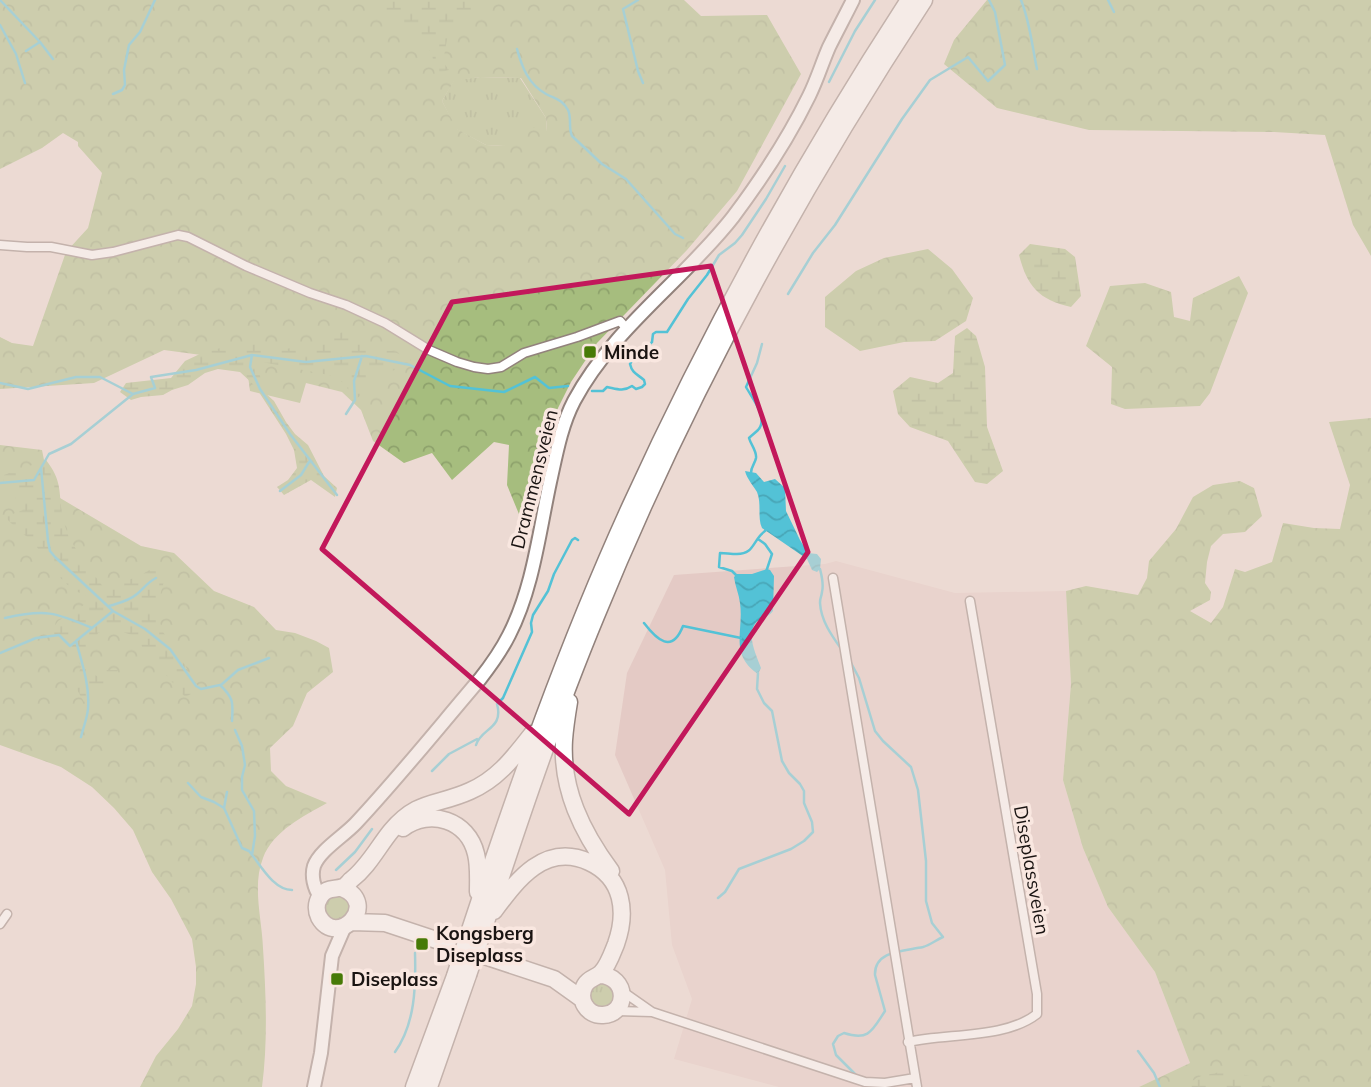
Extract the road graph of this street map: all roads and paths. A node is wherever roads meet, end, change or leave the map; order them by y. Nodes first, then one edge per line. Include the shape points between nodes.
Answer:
1 (853, 0) edge
2 (909, 0) edge
3 (924, 0) edge
4 (0, 245) edge
5 (624, 325) junction
6 (832, 578) dead end
7 (970, 600) dead end
8 (571, 678) junction
9 (543, 719) junction
10 (330, 891) junction
11 (356, 902) junction
12 (478, 907) junction
13 (7, 914) dead end
14 (385, 923) junction
15 (0, 924) edge
16 (348, 924) junction
17 (326, 925) junction
18 (478, 933) junction
19 (332, 956) junction
20 (461, 978) junction
21 (594, 978) junction
22 (554, 979) junction
23 (619, 986) junction
24 (582, 999) junction
25 (614, 1011) junction
26 (652, 1012) junction
27 (908, 1042) junction
28 (916, 1082) edge
29 (314, 1087) edge
30 (414, 1087) edge
31 (429, 1087) edge

1 - 5 main road, Drammensveien via 811,92 751,192 670,286
2 - 9 highway via 804,169 705,351 621,528
3 - 8 highway via 820,166 716,355 651,490
4 - 5 street via 51,247 92,255 178,235 188,237 385,323 429,350 488,369 500,368 524,353
5 - 10 main road, Drammensveien via 590,373 567,418 517,619 480,679 354,826 326,851 319,873
6 - 27 street
7 - 27 street, Diseplassveien via 1037,1014 1002,1029
8 - 18 highway
8 - 23 highway via 564,754 570,793 586,834 627,902
9 - 10 highway via 490,780 410,813 356,876
9 - 12 highway
10 - 11 highway via 350,892
10 - 17 highway via 317,904
11 - 12 highway via 366,874 394,836 411,823 432,818 460,828 474,846
11 - 14 highway
11 - 16 highway via 356,914
12 - 18 highway
13 - 15 street
14 - 16 highway
14 - 22 highway
16 - 17 highway
16 - 19 main road
17 - 19 main road
18 - 20 highway, bridge
18 - 21 highway via 517,882 538,864 558,857 587,861 610,878 623,917 611,957
19 - 29 main road
20 - 30 highway
20 - 31 highway
21 - 22 highway
21 - 23 highway via 608,976
21 - 24 highway via 583,989
22 - 24 highway
23 - 25 highway via 621,1001
23 - 26 street
24 - 25 highway via 593,1013
25 - 26 street
26 - 28 street via 865,1082
27 - 28 street

